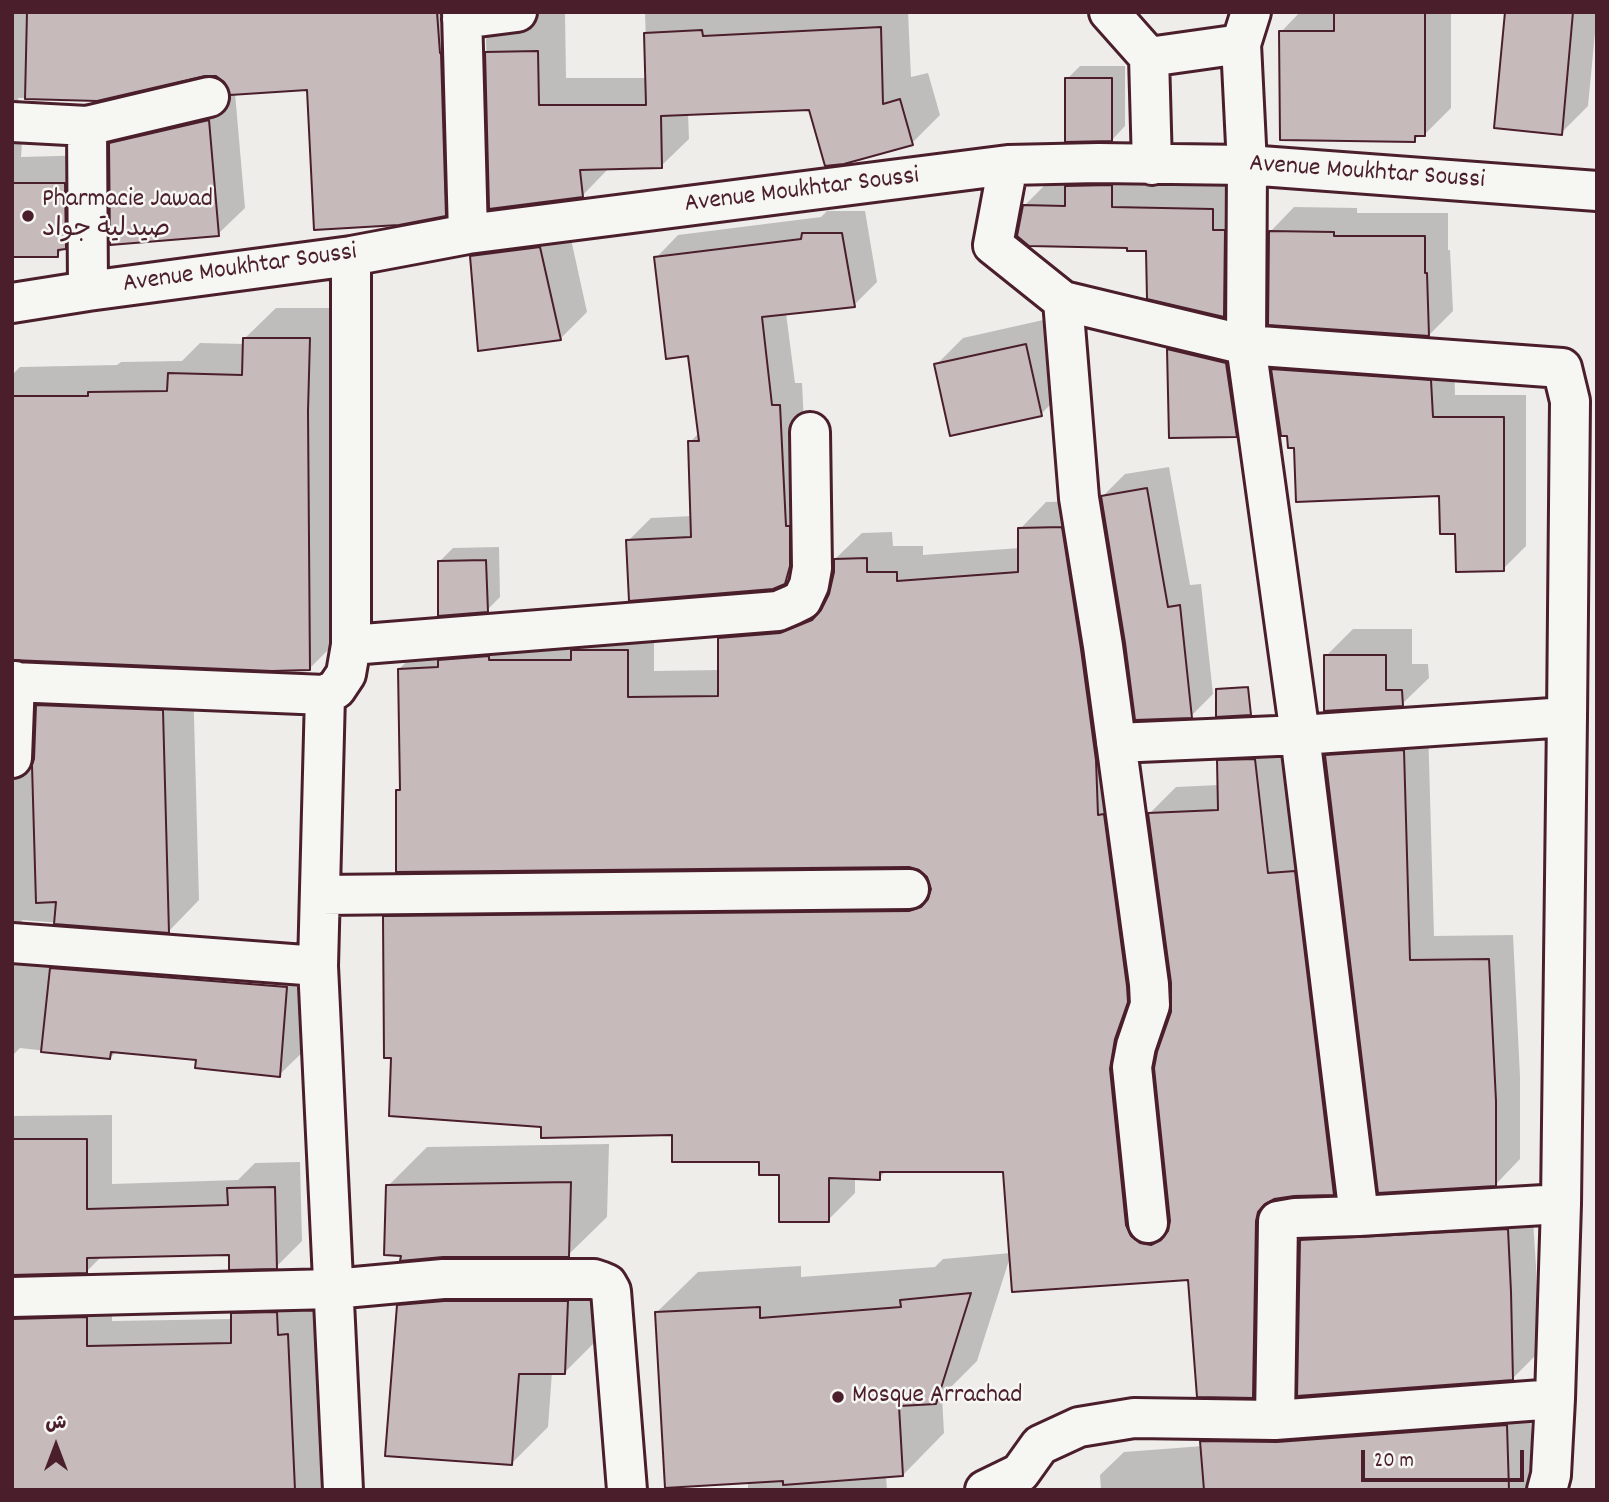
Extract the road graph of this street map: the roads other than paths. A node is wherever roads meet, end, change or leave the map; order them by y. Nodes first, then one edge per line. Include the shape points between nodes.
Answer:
1 (517, 12) edge
2 (1109, 12) edge
3 (462, 15) edge
4 (1246, 28) edge
5 (1149, 57) junction
6 (209, 96) dead end
7 (12, 122) edge
8 (87, 125) junction
9 (1152, 164) junction
10 (1008, 165) junction
11 (1247, 165) junction
12 (1597, 191) edge
13 (468, 234) junction
14 (351, 256) junction
15 (88, 290) junction
16 (1063, 301) junction
17 (12, 303) edge
18 (1246, 345) junction
19 (810, 432) dead end
20 (351, 645) junction
21 (14, 682) edge
22 (325, 695) junction
23 (1567, 717) junction
24 (1300, 735) junction
25 (1116, 743) junction
26 (12, 758) edge
27 (909, 889) dead end
28 (321, 895) junction
29 (12, 943) edge
30 (318, 966) junction
31 (1561, 1205) junction
32 (1359, 1216) junction
33 (1148, 1223) dead end
34 (333, 1289) junction
35 (12, 1297) edge
36 (1555, 1399) junction
37 (1275, 1420) junction
38 (343, 1490) edge
39 (627, 1490) edge
40 (985, 1490) edge
41 (1547, 1490) edge

1 - 3 street
2 - 5 street
3 - 13 street
4 - 5 street
4 - 11 street
5 - 9 street
6 - 8 street
7 - 8 street
8 - 15 street
9 - 10 street, Avenue Moukhtar Soussi
9 - 11 street, Avenue Moukhtar Soussi
10 - 13 street, Avenue Moukhtar Soussi
10 - 16 street via 993,245
11 - 12 street, Avenue Moukhtar Soussi
11 - 18 street
13 - 14 street, Avenue Moukhtar Soussi
14 - 15 street, Avenue Moukhtar Soussi
14 - 20 street
15 - 17 street, Avenue Moukhtar Soussi
16 - 18 street
16 - 25 street via 1079,498
18 - 23 street via 1562,368 1570,401
18 - 24 street
19 - 20 street via 812,568 802,600 792,605 778,611
20 - 22 street via 346,674 336,689
21 - 22 street
21 - 26 street
22 - 28 street
23 - 24 street
23 - 31 street
24 - 25 street
24 - 32 street
25 - 33 street via 1150,1005 1132,1067
27 - 28 street
28 - 30 street
29 - 30 street
30 - 34 street
31 - 32 street
31 - 36 street
32 - 37 street via 1278,1221
34 - 35 street
34 - 38 street
34 - 39 street via 443,1279 594,1279 607,1284
36 - 37 street
36 - 41 street
37 - 40 street via 1134,1418 1079,1427 1040,1445 1020,1473

